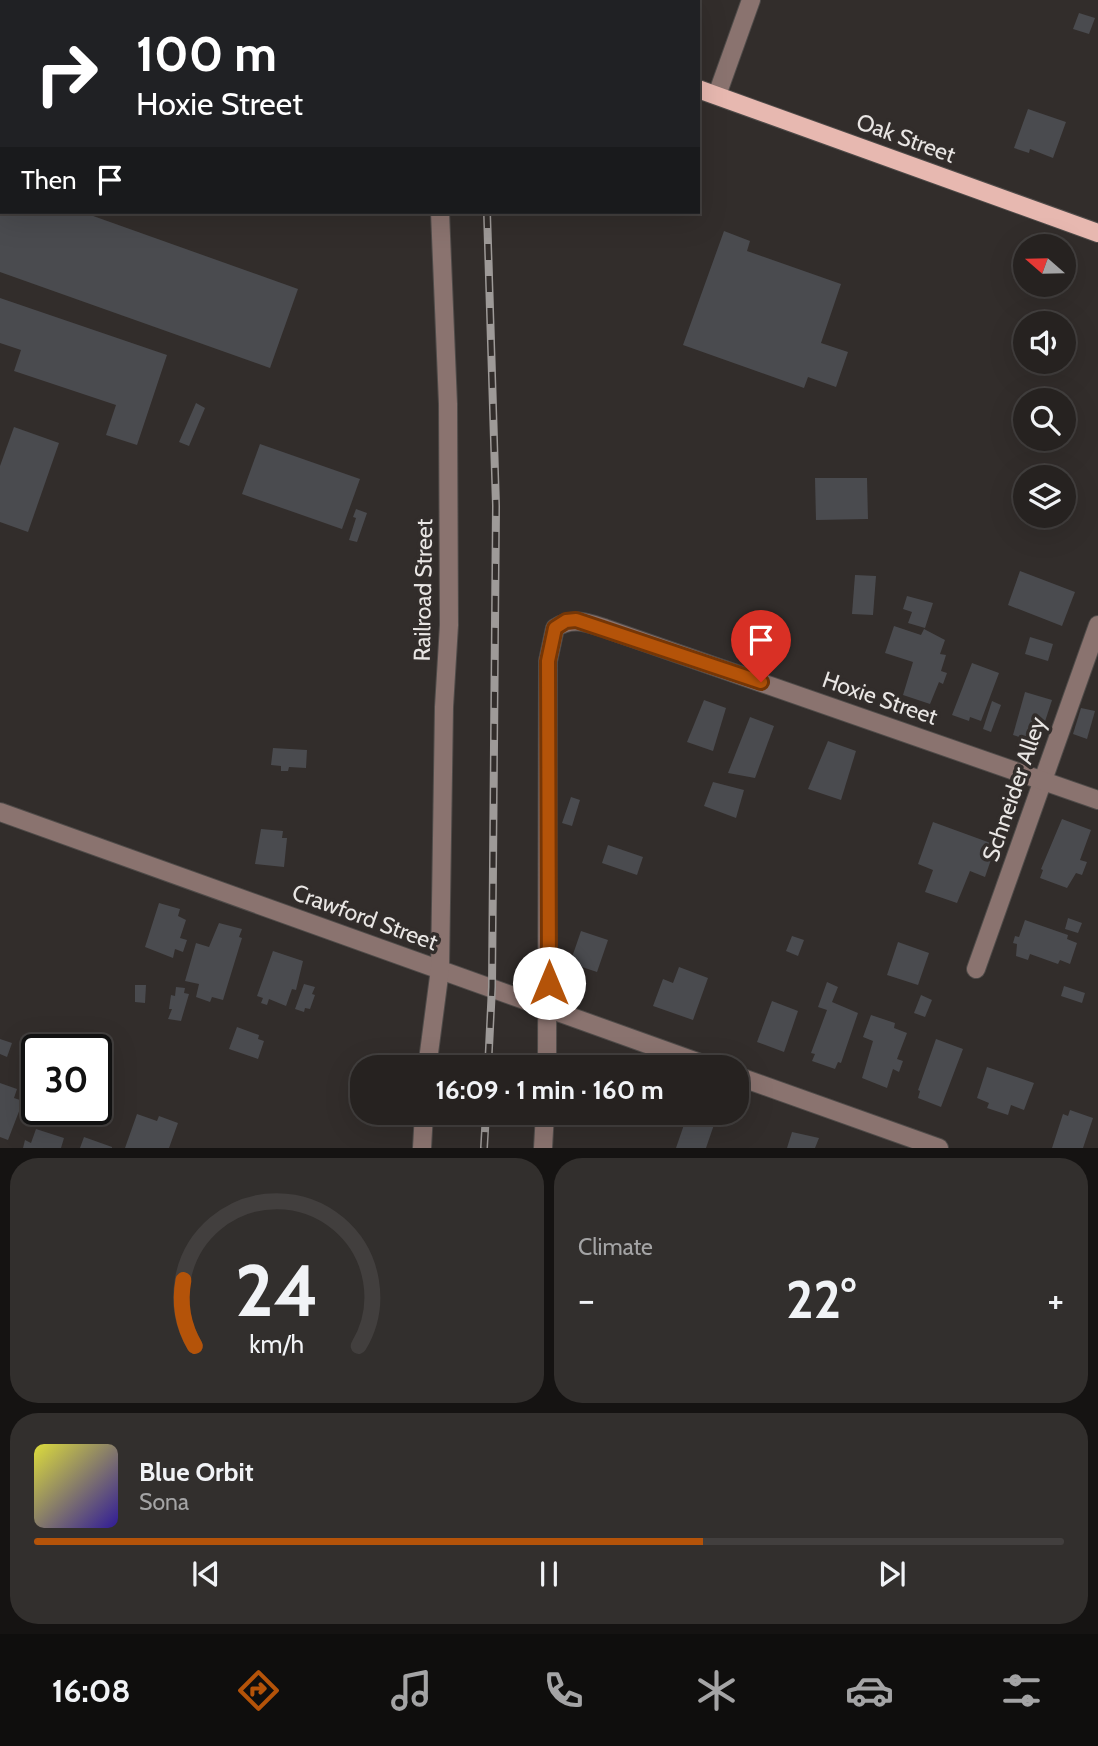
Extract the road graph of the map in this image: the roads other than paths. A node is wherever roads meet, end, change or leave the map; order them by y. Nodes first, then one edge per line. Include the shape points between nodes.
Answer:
1 (751, 0) edge
2 (700, 90) edge
3 (717, 95) junction
4 (440, 214) edge
5 (1098, 233) edge
6 (1098, 625) edge
7 (1043, 781) junction
8 (1098, 800) edge
9 (0, 812) edge
10 (440, 969) junction
11 (976, 969) dead end
12 (549, 1009) junction
13 (429, 1055) edge
14 (547, 1055) edge
15 (678, 1055) edge
16 (749, 1080) edge
17 (423, 1125) edge
18 (545, 1125) edge
19 (422, 1147) edge
20 (544, 1147) edge
21 (939, 1147) edge

1 - 3 street
2 - 3 main road, Oak Street
3 - 5 main road, Oak Street
4 - 10 street, Railroad Street via 450,524
6 - 7 street, Schneider Alley
7 - 8 street, Hoxie Street
7 - 11 street, Schneider Alley
7 - 12 street, Hoxie Street via 607,629 566,621 555,628 548,661
9 - 10 street, Crawford Street
10 - 12 street, Crawford Street
10 - 13 street, Railroad Street
12 - 14 street
12 - 15 street, Crawford Street
16 - 21 street
17 - 19 street
18 - 20 street

